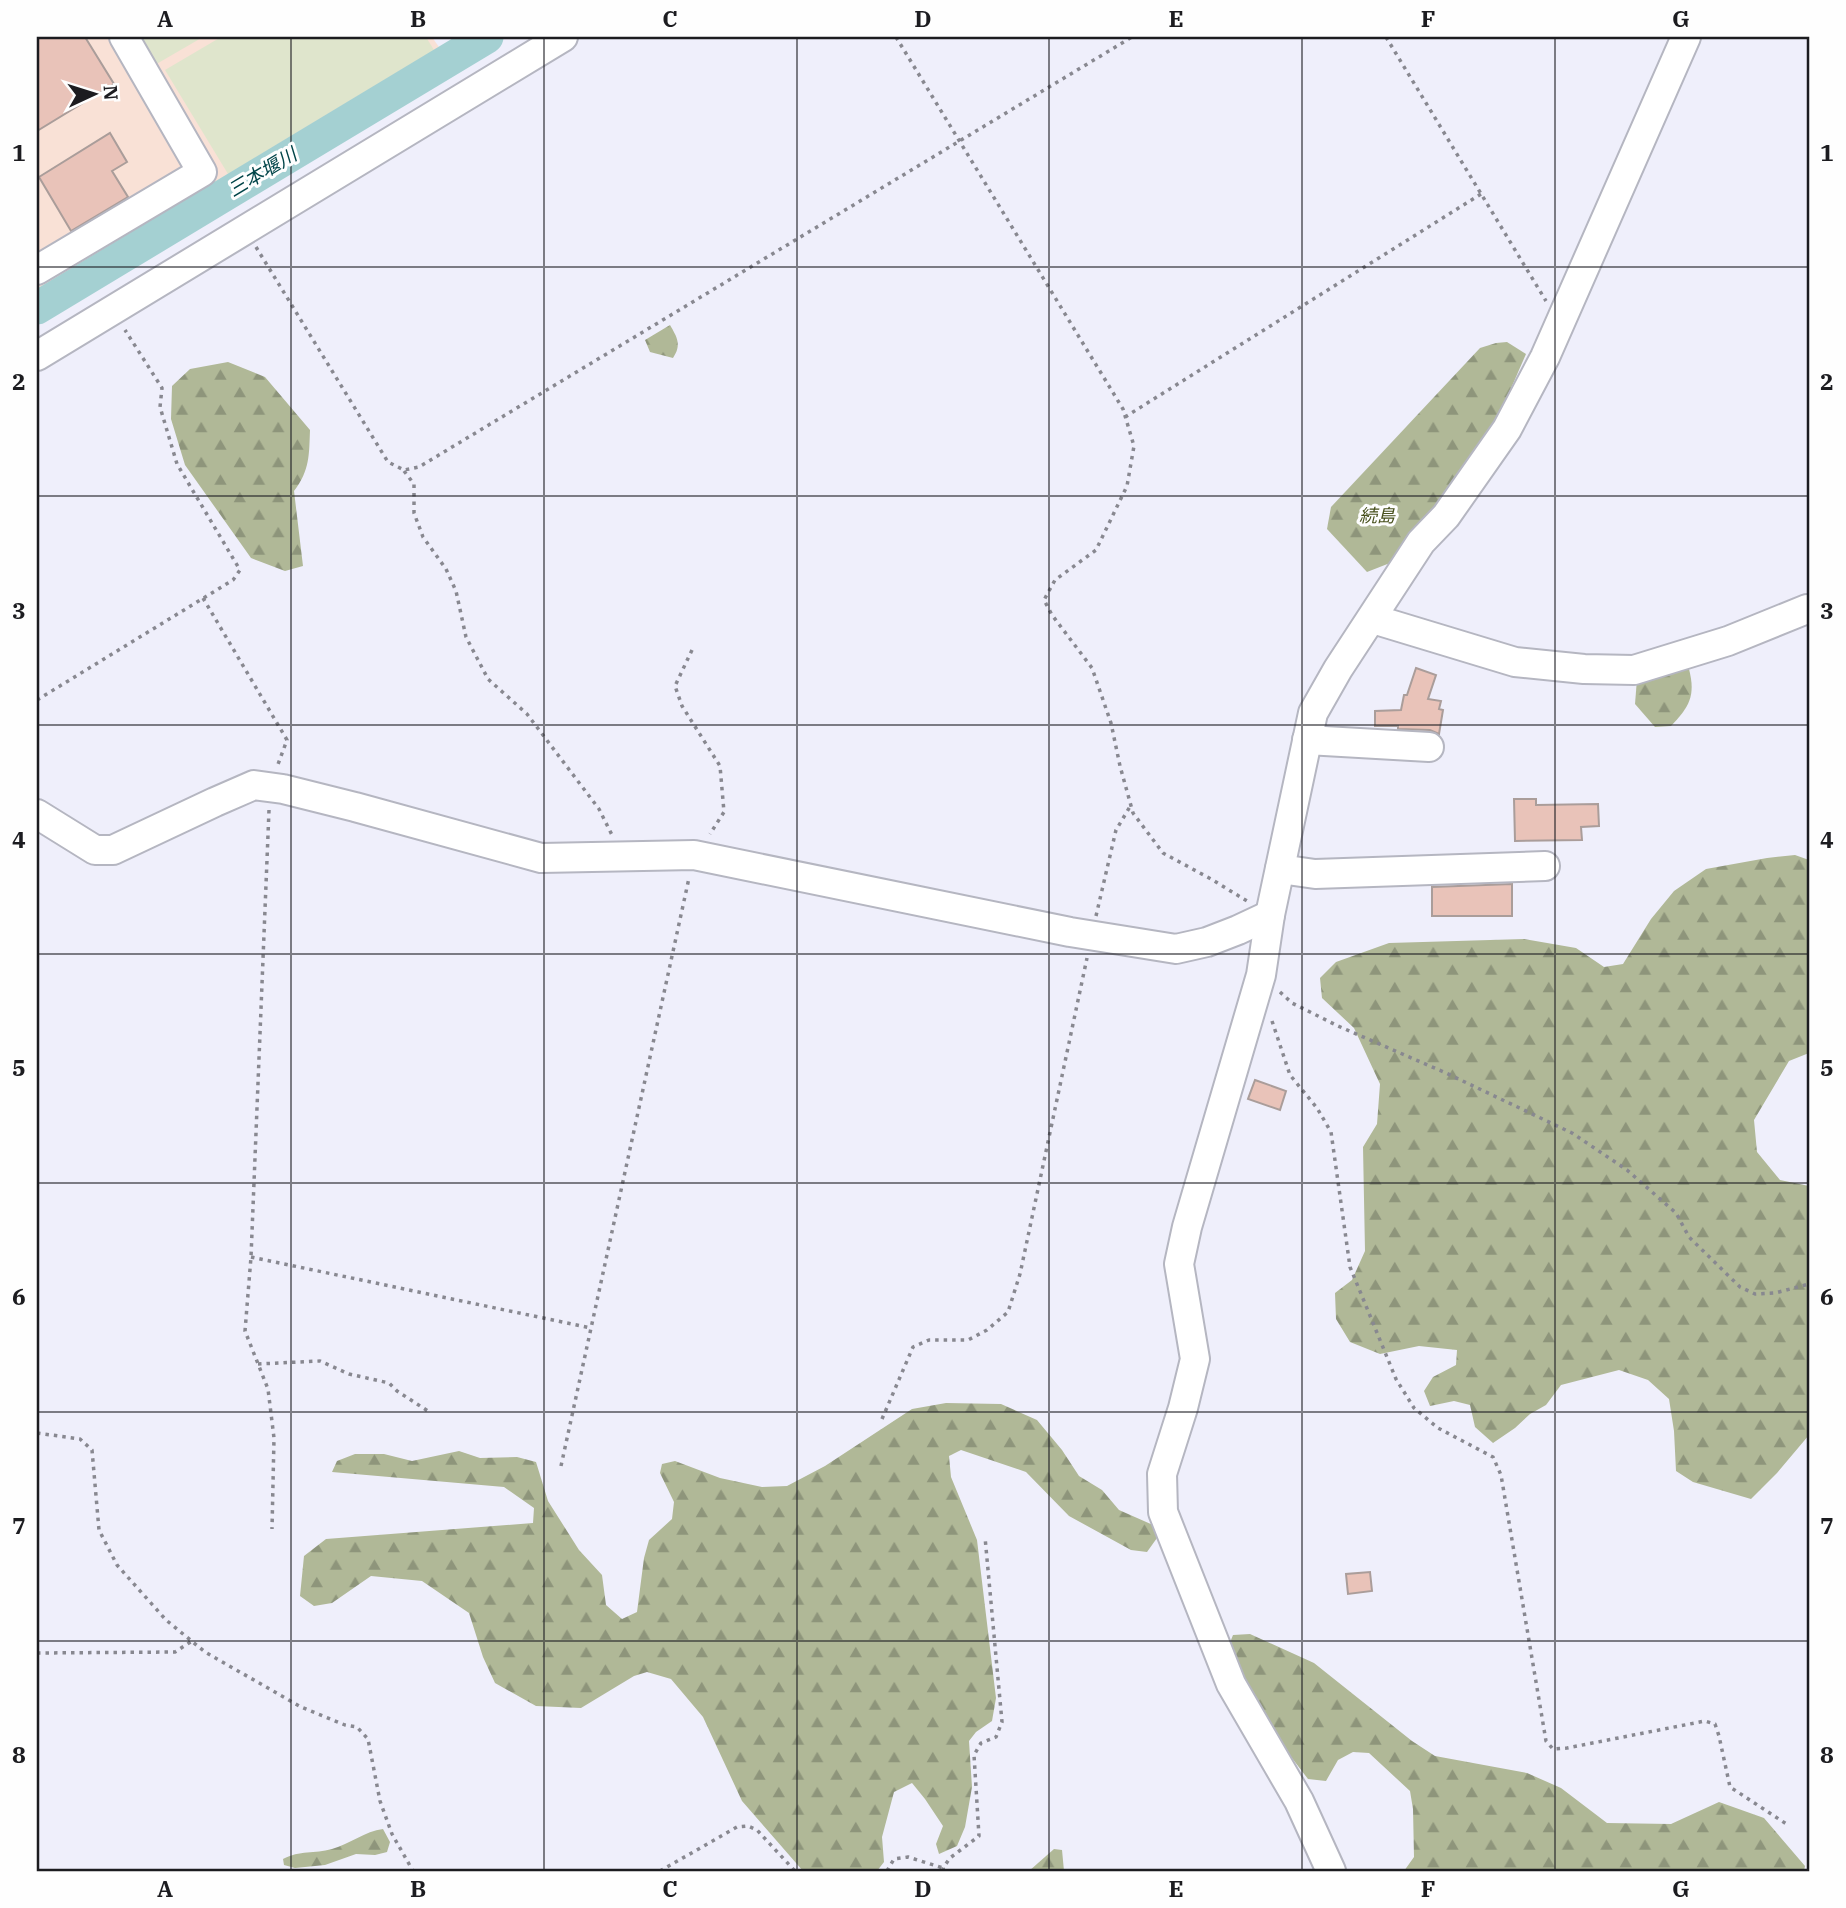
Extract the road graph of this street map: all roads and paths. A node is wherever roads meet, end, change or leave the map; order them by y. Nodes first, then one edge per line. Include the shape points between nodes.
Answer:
1 (124, 37) edge
2 (564, 37) edge
3 (896, 37) edge
4 (1132, 37) edge
5 (1385, 37) edge
6 (1686, 37) edge
7 (959, 141) junction
8 (1481, 194) junction
9 (246, 230) junction
10 (37, 270) edge
11 (113, 310) junction
12 (1559, 323) junction
13 (37, 356) edge
14 (1125, 416) junction
15 (404, 470) junction
16 (203, 598) junction
17 (1809, 610) edge
18 (1373, 619) junction
19 (692, 650) dead end
20 (37, 700) edge
21 (1307, 740) junction
22 (1429, 747) dead end
23 (265, 787) junction
24 (1131, 806) junction
25 (37, 814) edge
26 (694, 855) junction
27 (622, 856) junction
28 (1545, 866) dead end
29 (1280, 869) junction
30 (1270, 915) junction
31 (1092, 936) junction
32 (1261, 975) junction
33 (1270, 1011) dead end
34 (251, 1257) junction
35 (1809, 1284) edge
36 (591, 1328) junction
37 (258, 1364) junction
38 (431, 1413) dead end
39 (882, 1419) dead end
40 (37, 1433) edge
41 (561, 1466) dead end
42 (272, 1529) dead end
43 (985, 1537) dead end
44 (192, 1641) junction
45 (37, 1653) edge
46 (1788, 1825) dead end
47 (944, 1870) edge
48 (412, 1871) edge
49 (660, 1871) edge
50 (795, 1871) edge
51 (887, 1871) edge
52 (1331, 1871) edge

1 - 10 street via 202,172
2 - 9 street
3 - 7 path
4 - 7 path
5 - 8 path
6 - 12 street
7 - 14 path
7 - 15 path via 419,467
8 - 12 path
8 - 14 path
9 - 11 street
9 - 15 path via 388,463
11 - 13 street
11 - 16 path via 162,388 160,407 177,464 240,570 233,580
12 - 18 street via 1507,429 1446,516 1421,542
14 - 24 path via 1134,446 1127,486 1096,550 1055,580 1044,600 1092,668
15 - 27 path via 414,484 414,513 456,591 466,637 488,678 527,714 599,809
16 - 20 path
16 - 23 path via 288,740
17 - 18 street via 1634,670 1516,662
18 - 21 street via 1313,713
19 - 26 path via 675,686 682,706 720,766 724,812
21 - 22 street
21 - 29 street
23 - 25 street via 254,785 113,850 95,850
23 - 27 street via 541,859
23 - 34 path via 269,811
24 - 30 path via 1163,853
24 - 31 path via 1116,830
26 - 27 street
26 - 31 street
26 - 36 path
28 - 29 street via 1315,874
29 - 30 street
30 - 31 street via 1175,950
30 - 32 street
31 - 39 path via 1008,1312 968,1340 929,1340 913,1347
32 - 35 path via 1292,1003 1572,1133 1627,1170 1676,1213 1689,1237 1740,1287 1765,1294
32 - 52 street via 1179,1264 1195,1359 1162,1474 1163,1512 1231,1685 1299,1801
33 - 46 path via 1290,1075 1331,1132 1350,1267 1395,1379 1413,1408 1438,1428 1493,1457 1501,1475 1546,1741 1553,1749 1567,1748 1705,1721 1715,1724 1730,1787
34 - 36 path
34 - 37 path via 245,1331
36 - 41 path
37 - 38 path via 320,1361 349,1374 389,1383
37 - 42 path via 268,1389 274,1437
40 - 44 path via 80,1439 92,1450 99,1530 117,1565 166,1620
43 - 47 path via 1002,1722 996,1737 981,1743 974,1755 979,1836 950,1858
44 - 45 path via 176,1652
44 - 48 path via 301,1707 358,1727 368,1739 380,1801 392,1834
47 - 51 path via 908,1857 894,1859
49 - 50 path via 737,1827 748,1826

